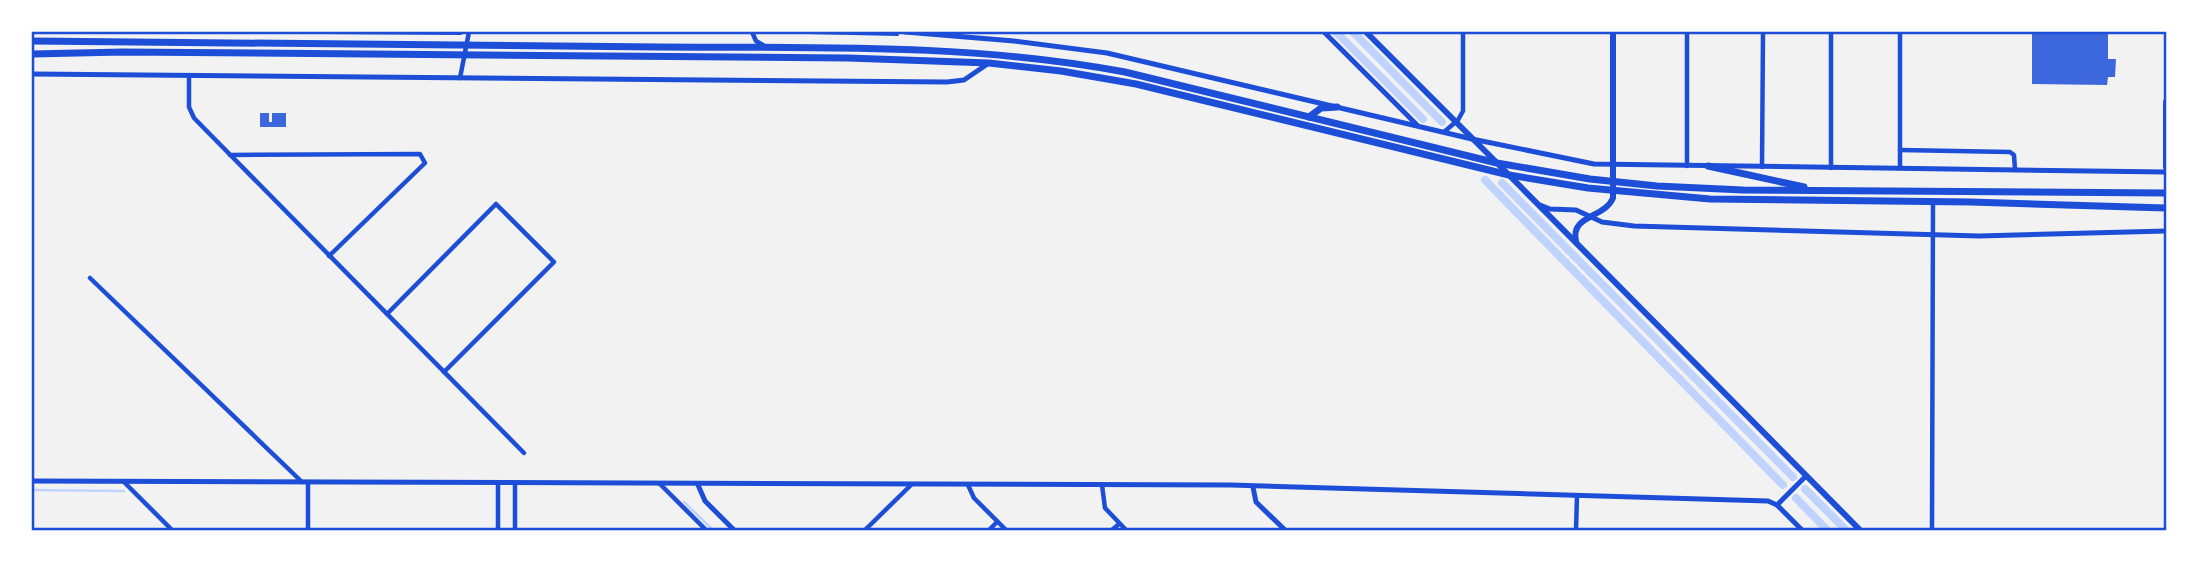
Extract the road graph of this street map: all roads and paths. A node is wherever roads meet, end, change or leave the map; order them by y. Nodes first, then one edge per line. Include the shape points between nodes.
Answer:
1 (192, 32) edge
2 (469, 32) edge
3 (478, 32) edge
4 (752, 32) edge
5 (905, 32) edge
6 (1324, 32) edge
7 (1366, 32) edge
8 (1463, 32) edge
9 (1613, 32) edge
10 (1687, 32) edge
11 (1763, 32) edge
12 (1831, 32) edge
13 (1900, 32) edge
14 (745, 33) edge
15 (460, 34) dead end
16 (32, 41) edge
17 (467, 45) junction
18 (774, 48) junction
19 (32, 54) edge
20 (465, 55) junction
21 (989, 62) junction
22 (32, 74) edge
23 (189, 75) junction
24 (460, 78) junction
25 (1393, 101) junction
26 (2166, 102) edge
27 (1337, 107) junction
28 (1310, 117) junction
29 (1384, 118) junction
30 (1455, 122) junction
31 (1419, 127) junction
32 (1443, 132) junction
33 (1472, 139) junction
34 (1504, 146) junction
35 (1900, 150) junction
36 (230, 155) junction
37 (1497, 163) junction
38 (1612, 165) junction
39 (1687, 166) junction
40 (1708, 166) junction
41 (1762, 167) junction
42 (1830, 167) junction
43 (1900, 168) junction
44 (2166, 169) edge
45 (2015, 170) junction
46 (1510, 175) junction
47 (1613, 182) junction
48 (1613, 191) junction
49 (1825, 191) junction
50 (2166, 193) edge
51 (1933, 202) junction
52 (1540, 205) junction
53 (2166, 208) edge
54 (1590, 217) junction
55 (2166, 231) edge
56 (1933, 234) junction
57 (1577, 244) junction
58 (329, 256) junction
59 (90, 278) dead end
60 (387, 314) junction
61 (444, 372) junction
62 (524, 453) dead end
63 (1806, 476) junction
64 (32, 481) edge
65 (123, 481) junction
66 (305, 482) junction
67 (498, 483) junction
68 (515, 483) junction
69 (660, 484) junction
70 (698, 485) junction
71 (911, 485) junction
72 (968, 485) junction
73 (1102, 485) junction
74 (1253, 487) junction
75 (1577, 496) junction
76 (1777, 505) junction
77 (997, 522) junction
78 (1119, 524) junction
79 (173, 530) edge
80 (308, 530) edge
81 (498, 530) edge
82 (514, 530) edge
83 (706, 530) edge
84 (734, 530) edge
85 (865, 530) edge
86 (989, 530) edge
87 (1006, 530) edge
88 (1112, 530) edge
89 (1126, 530) edge
90 (1285, 530) edge
91 (1576, 530) edge
92 (1802, 530) edge
93 (1860, 530) edge
94 (1932, 530) edge

1 - 15 path
2 - 17 street
3 - 14 path
4 - 18 street via 758,43
5 - 27 street via 1096,52
6 - 25 street
7 - 30 main road
8 - 30 street via 1463,111
9 - 38 main road
10 - 39 street
11 - 41 street
12 - 42 street
13 - 35 street
16 - 17 highway
17 - 18 highway
17 - 20 street
18 - 28 highway via 937,50 1066,61
19 - 20 highway
20 - 21 highway
20 - 24 street
21 - 24 street via 964,80 953,82
21 - 46 highway via 1136,84
22 - 23 street
23 - 24 street
23 - 36 street via 192,115
25 - 29 street via 1394,112
25 - 31 street
26 - 44 main road
27 - 28 highway via 1321,108
27 - 29 street
28 - 37 highway
29 - 31 street
30 - 32 street
30 - 33 main road
31 - 32 street
32 - 33 street
33 - 34 street
33 - 37 main road
34 - 37 street via 1493,149
34 - 38 street
35 - 43 street
35 - 45 street via 2010,152
36 - 58 street
36 - 58 street via 420,154 425,163
37 - 46 main road
37 - 47 highway
38 - 39 street
38 - 47 main road
39 - 40 street
40 - 41 street
40 - 49 highway
41 - 42 street
42 - 43 street
43 - 45 street
44 - 45 street
46 - 48 highway
46 - 52 main road
47 - 48 main road
47 - 49 highway
48 - 51 highway via 1710,199
48 - 54 main road via 1611,204
49 - 50 highway
51 - 53 highway
51 - 56 street
52 - 54 street via 1576,210
52 - 57 main road
54 - 56 street via 1634,226
54 - 57 main road via 1576,229
55 - 56 street
56 - 94 street
57 - 63 main road
58 - 60 street
59 - 66 street
60 - 61 street
60 - 61 street via 496,204 554,262
61 - 62 street
63 - 76 street
63 - 93 main road
64 - 65 street
65 - 66 street
65 - 79 street
66 - 67 street
66 - 80 street
67 - 68 street
67 - 81 street
68 - 69 street
68 - 82 street
69 - 70 street
69 - 83 street
70 - 71 street
70 - 84 street via 703,499
71 - 72 street
71 - 85 street
72 - 73 street
72 - 77 street via 972,497
73 - 74 street
73 - 78 street via 1105,508
74 - 75 street
74 - 90 street via 1256,502
75 - 76 street via 1768,501
75 - 91 street
76 - 92 street
77 - 86 street
77 - 87 street
78 - 88 street
78 - 89 street

